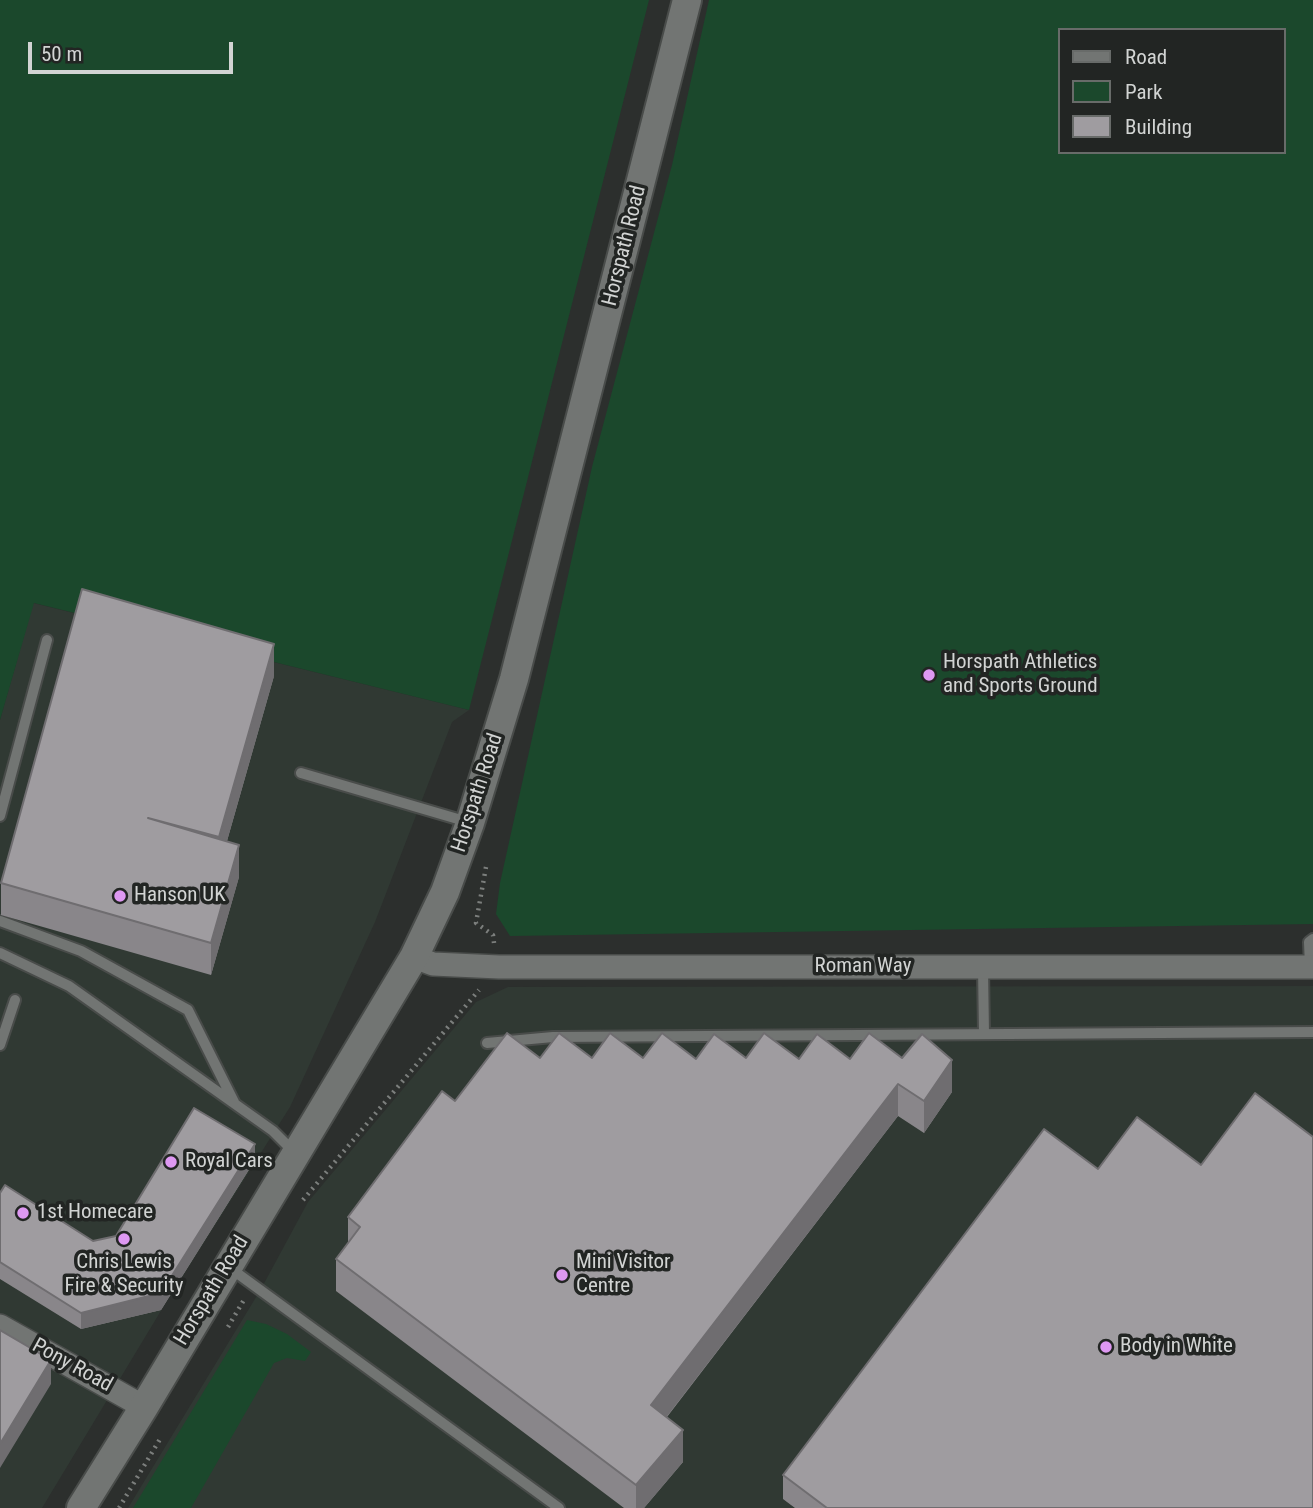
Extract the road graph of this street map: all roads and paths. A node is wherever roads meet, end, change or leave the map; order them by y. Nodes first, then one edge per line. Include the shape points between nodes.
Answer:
1 (687, 0) edge
2 (47, 640) dead end
3 (301, 773) dead end
4 (0, 816) edge
5 (470, 823) junction
6 (0, 921) edge
7 (1313, 939) edge
8 (0, 953) edge
9 (414, 957) junction
10 (983, 967) junction
11 (1312, 967) edge
12 (15, 1000) dead end
13 (1313, 1032) edge
14 (984, 1034) junction
15 (487, 1043) dead end
16 (0, 1045) edge
17 (236, 1104) junction
18 (296, 1154) junction
19 (228, 1266) junction
20 (254, 1284) junction
21 (0, 1326) edge
22 (228, 1326) dead end
23 (144, 1407) junction
24 (81, 1508) edge
25 (559, 1508) edge

1 - 5 street, Horspath Road via 514,679
2 - 4 lane
3 - 5 lane
5 - 9 street, Horspath Road via 445,892
6 - 17 lane via 81,951 188,1010
7 - 11 lane via 1309,943
8 - 17 lane via 69,986
9 - 10 street, Roman Way via 433,964 489,967
9 - 18 street, Horspath Road
10 - 11 street, Roman Way
10 - 14 lane
12 - 16 lane
13 - 14 lane
14 - 15 lane via 553,1037
17 - 18 lane
18 - 19 street, Horspath Road
19 - 20 lane
19 - 23 street, Horspath Road
20 - 22 path
20 - 25 lane
21 - 23 street, Pony Road
23 - 24 street, Horspath Road

